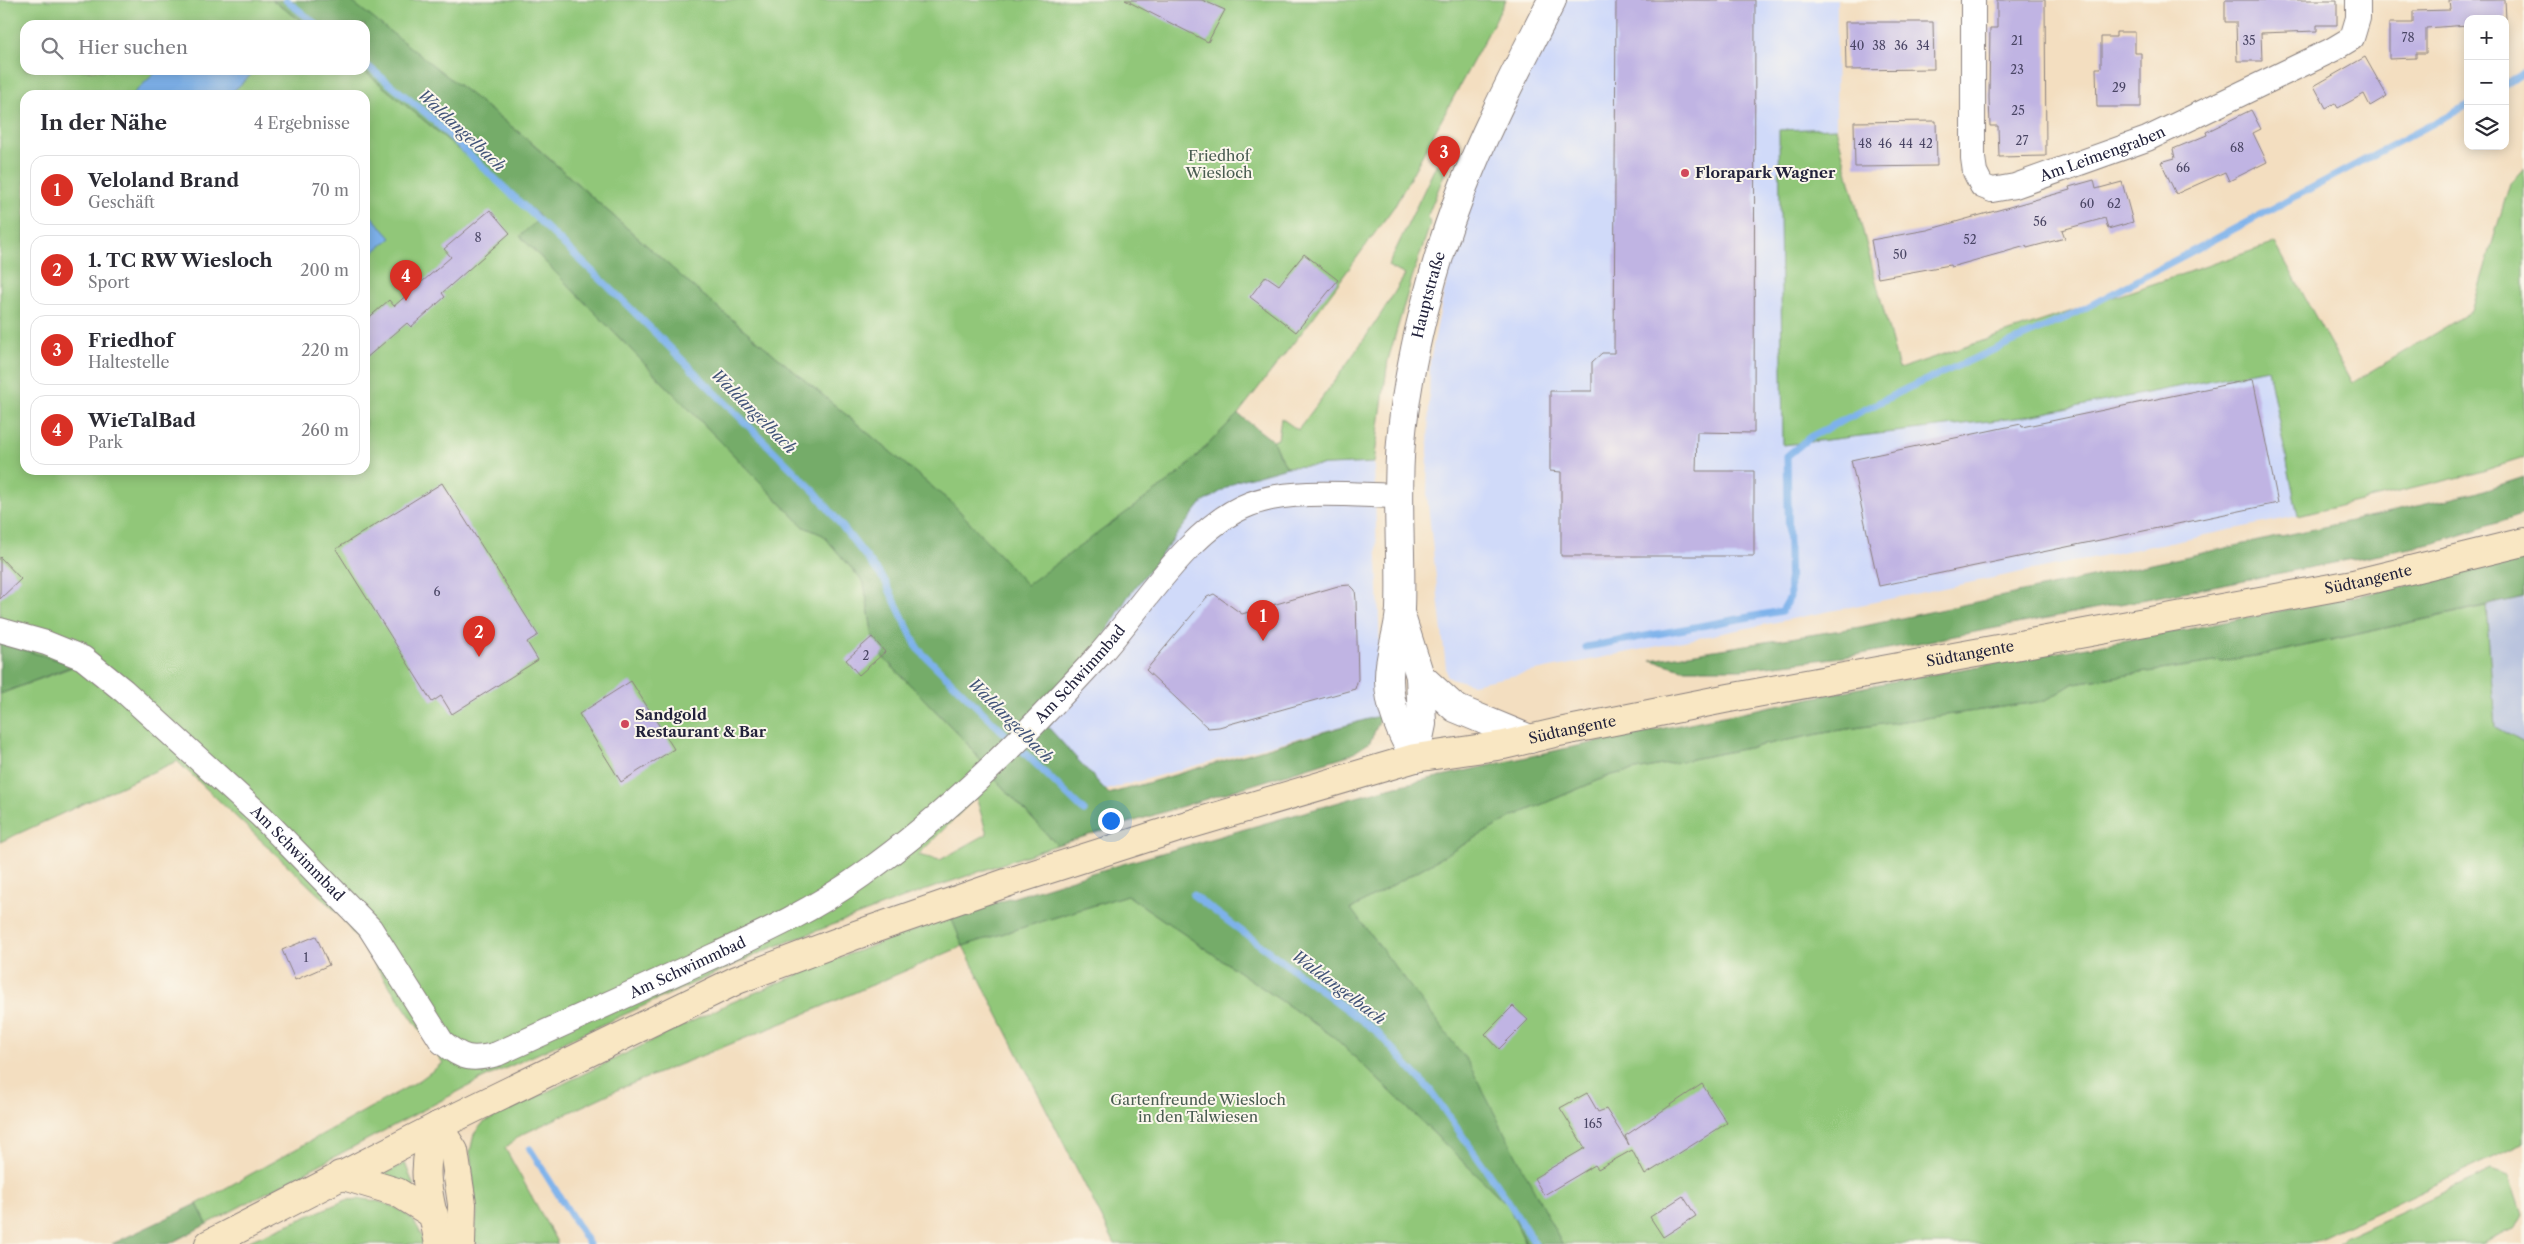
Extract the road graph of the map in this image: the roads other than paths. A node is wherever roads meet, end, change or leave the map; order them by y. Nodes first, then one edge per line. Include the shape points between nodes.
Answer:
1 (1552, 0) edge
2 (1973, 0) edge
3 (2358, 0) edge
4 (1398, 496) junction
5 (2524, 542) edge
6 (1400, 611) junction
7 (0, 630) edge
8 (1420, 676) junction
9 (1530, 739) junction
10 (1416, 758) junction
11 (438, 1126) junction
12 (340, 1175) junction
13 (434, 1215) junction
14 (208, 1244) edge
15 (439, 1244) edge
16 (461, 1244) edge

1 - 4 street, Hauptstraße via 1463,187 1438,260 1418,336 1408,394
2 - 3 street, Am Leimengraben via 1973,158 1982,186 1992,190 2015,186 2147,139 2332,50 2352,38 2358,18
4 - 6 street, Hauptstraße
4 - 7 street, Am Schwimmbad via 1279,495 1249,504 1219,521 1197,540 1101,653 1000,758 924,828 821,904 497,1054 482,1058 466,1058 442,1042 370,928 247,803 124,690 83,658
5 - 9 main road, Südtangente via 2353,584 1729,698
6 - 8 street, Hauptstraße
6 - 10 street, Hauptstraße via 1389,680 1399,730
8 - 9 street via 1455,708
8 - 10 street, Hauptstraße via 1422,724
9 - 10 main road, Südtangente
10 - 11 main road, Südtangente via 1078,859 856,935 692,1000
11 - 12 main road, Südtangente
11 - 13 main road via 426,1160 426,1183
11 - 16 main road via 454,1151 462,1204
12 - 13 main road via 397,1192
12 - 14 main road, Südtangente
13 - 15 main road

